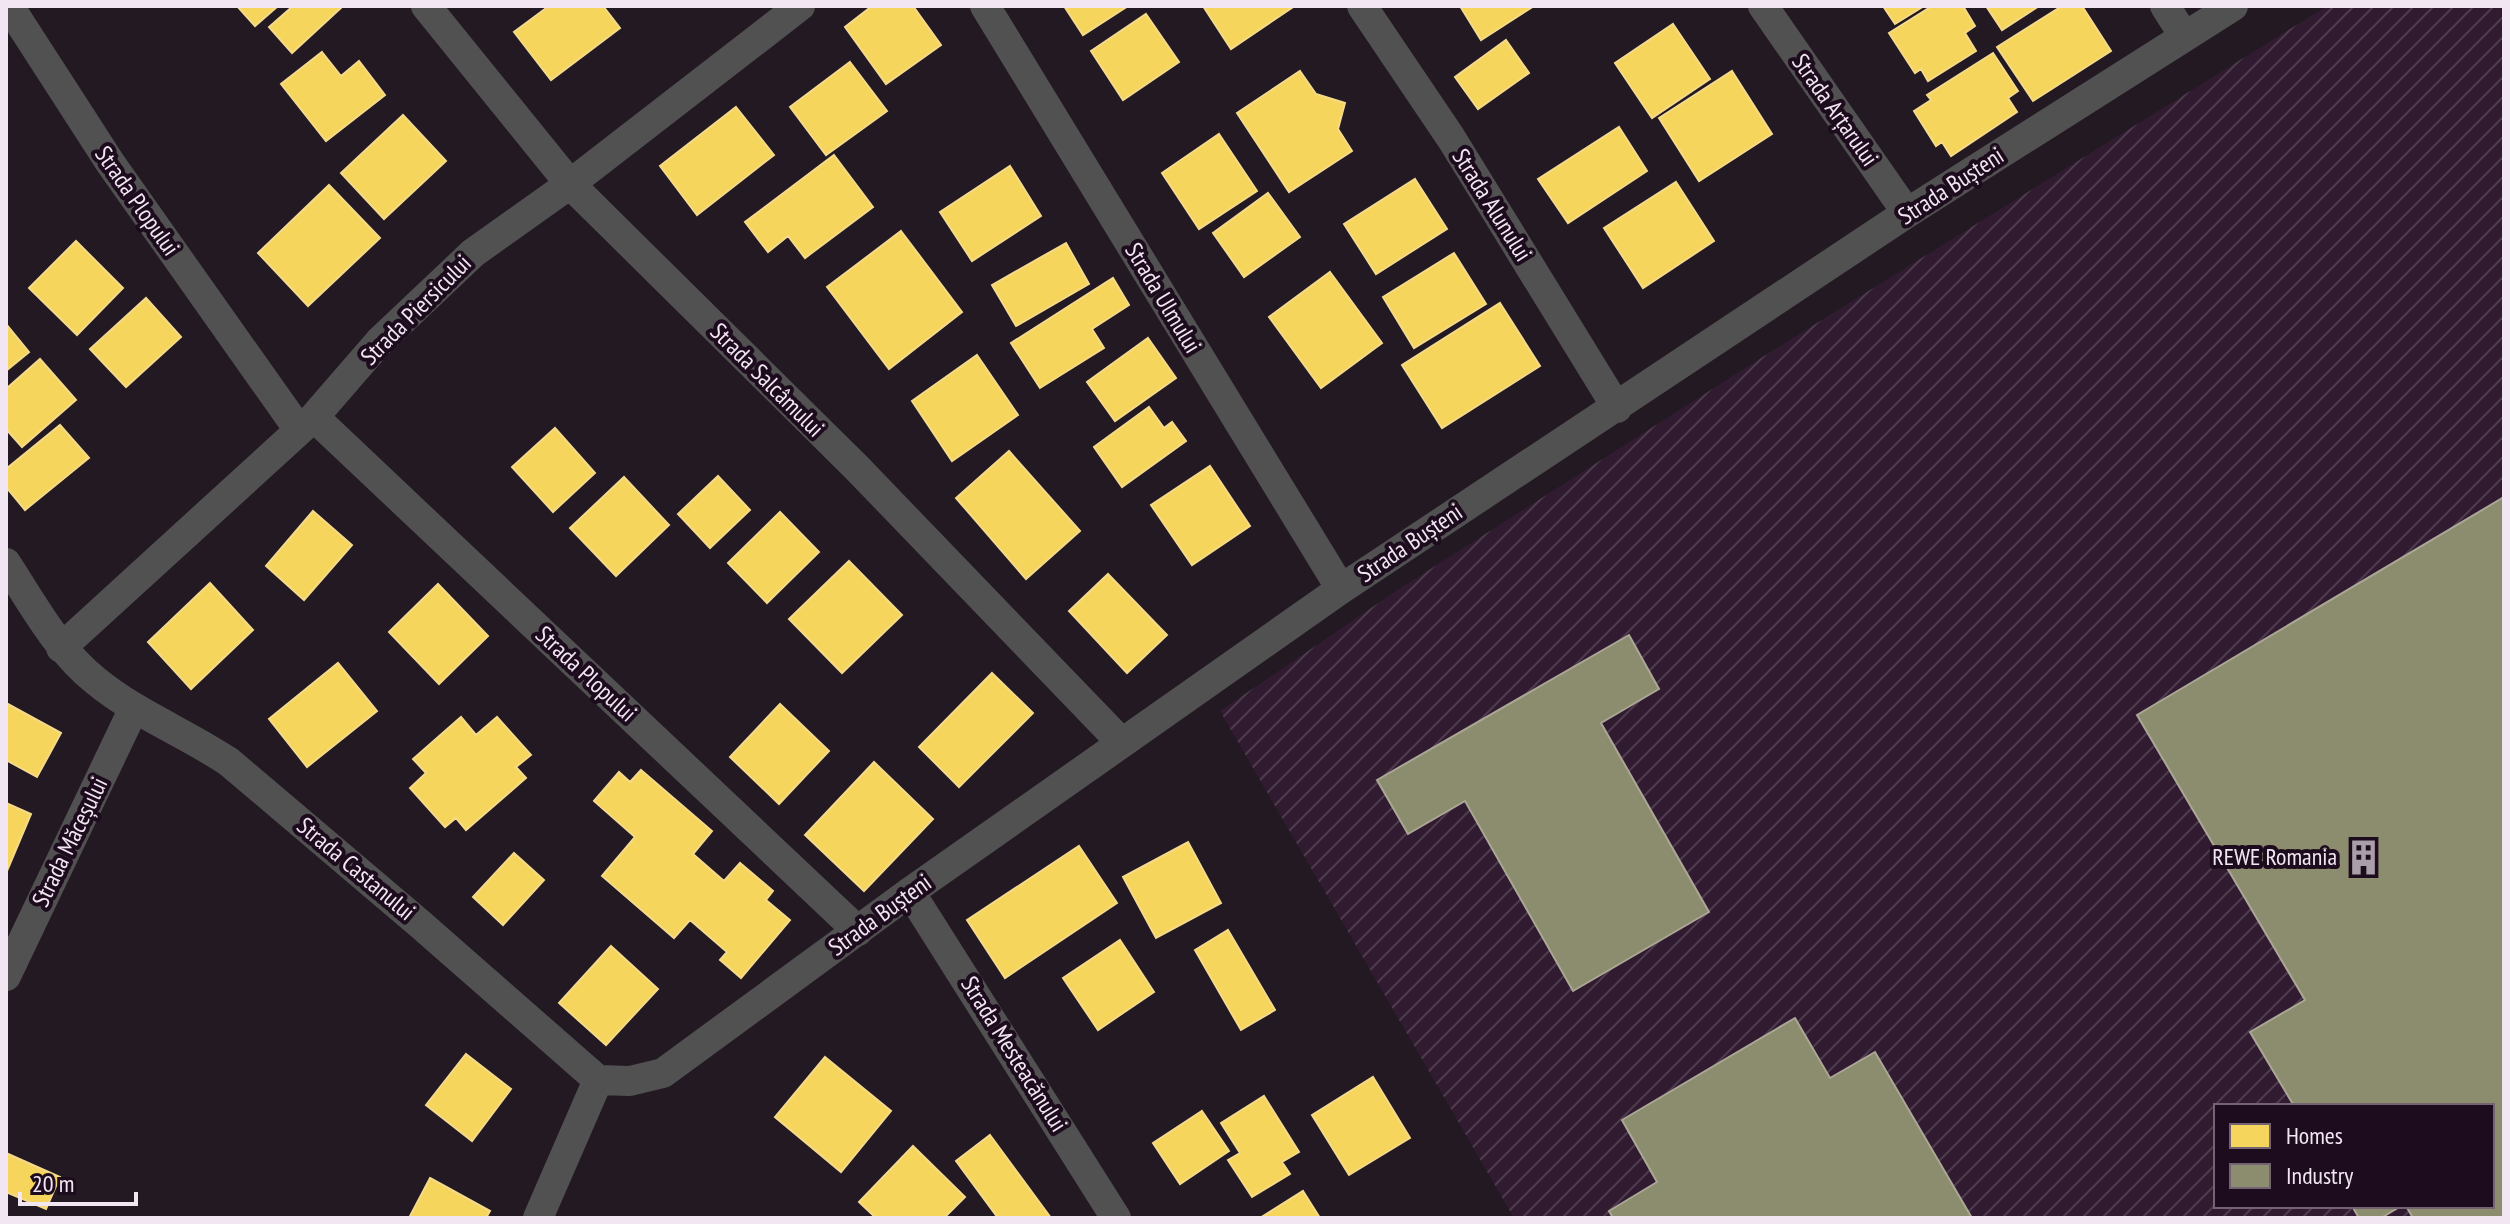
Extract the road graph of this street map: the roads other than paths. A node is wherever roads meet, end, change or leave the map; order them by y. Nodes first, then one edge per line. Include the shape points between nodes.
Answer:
1 (9, 6) edge
2 (426, 6) edge
3 (800, 6) edge
4 (985, 6) edge
5 (1362, 6) edge
6 (1763, 6) edge
7 (2165, 6) edge
8 (2233, 6) edge
9 (2184, 36) junction
10 (570, 184) junction
11 (1907, 213) junction
12 (1617, 408) junction
13 (306, 424) junction
14 (6, 563) edge
15 (1341, 589) junction
16 (61, 648) junction
17 (134, 708) junction
18 (1121, 742) junction
19 (910, 892) junction
20 (858, 931) junction
21 (6, 976) edge
22 (598, 1080) junction
23 (538, 1218) edge
24 (1116, 1218) edge

1 - 13 street, Strada Plopului via 111,164
2 - 10 street, Strada Salcâmului
3 - 10 street, Strada Piersicului
4 - 15 street, Strada Ulmului
5 - 12 street, Strada Alunului via 1451,138
6 - 11 street, Strada Arțarului
7 - 9 street
8 - 9 street, Strada Bușteni
9 - 11 street, Strada Bușteni
10 - 13 street, Strada Piersicului via 473,253 379,342
10 - 18 street, Strada Salcâmului via 857,468
11 - 12 street, Strada Bușteni
12 - 15 street, Strada Bușteni
13 - 16 street, Strada Piersicului
13 - 20 street, Strada Plopului
14 - 16 street, Strada Castanului
15 - 18 street, Strada Bușteni
16 - 17 street, Strada Castanului
17 - 21 street, Strada Măceșului
17 - 22 street, Strada Castanului via 229,762
18 - 19 street, Strada Bușteni
19 - 20 street, Strada Bușteni
19 - 24 street, Strada Mesteacănului
20 - 22 street, Strada Bușteni via 663,1073 630,1081
22 - 23 street

